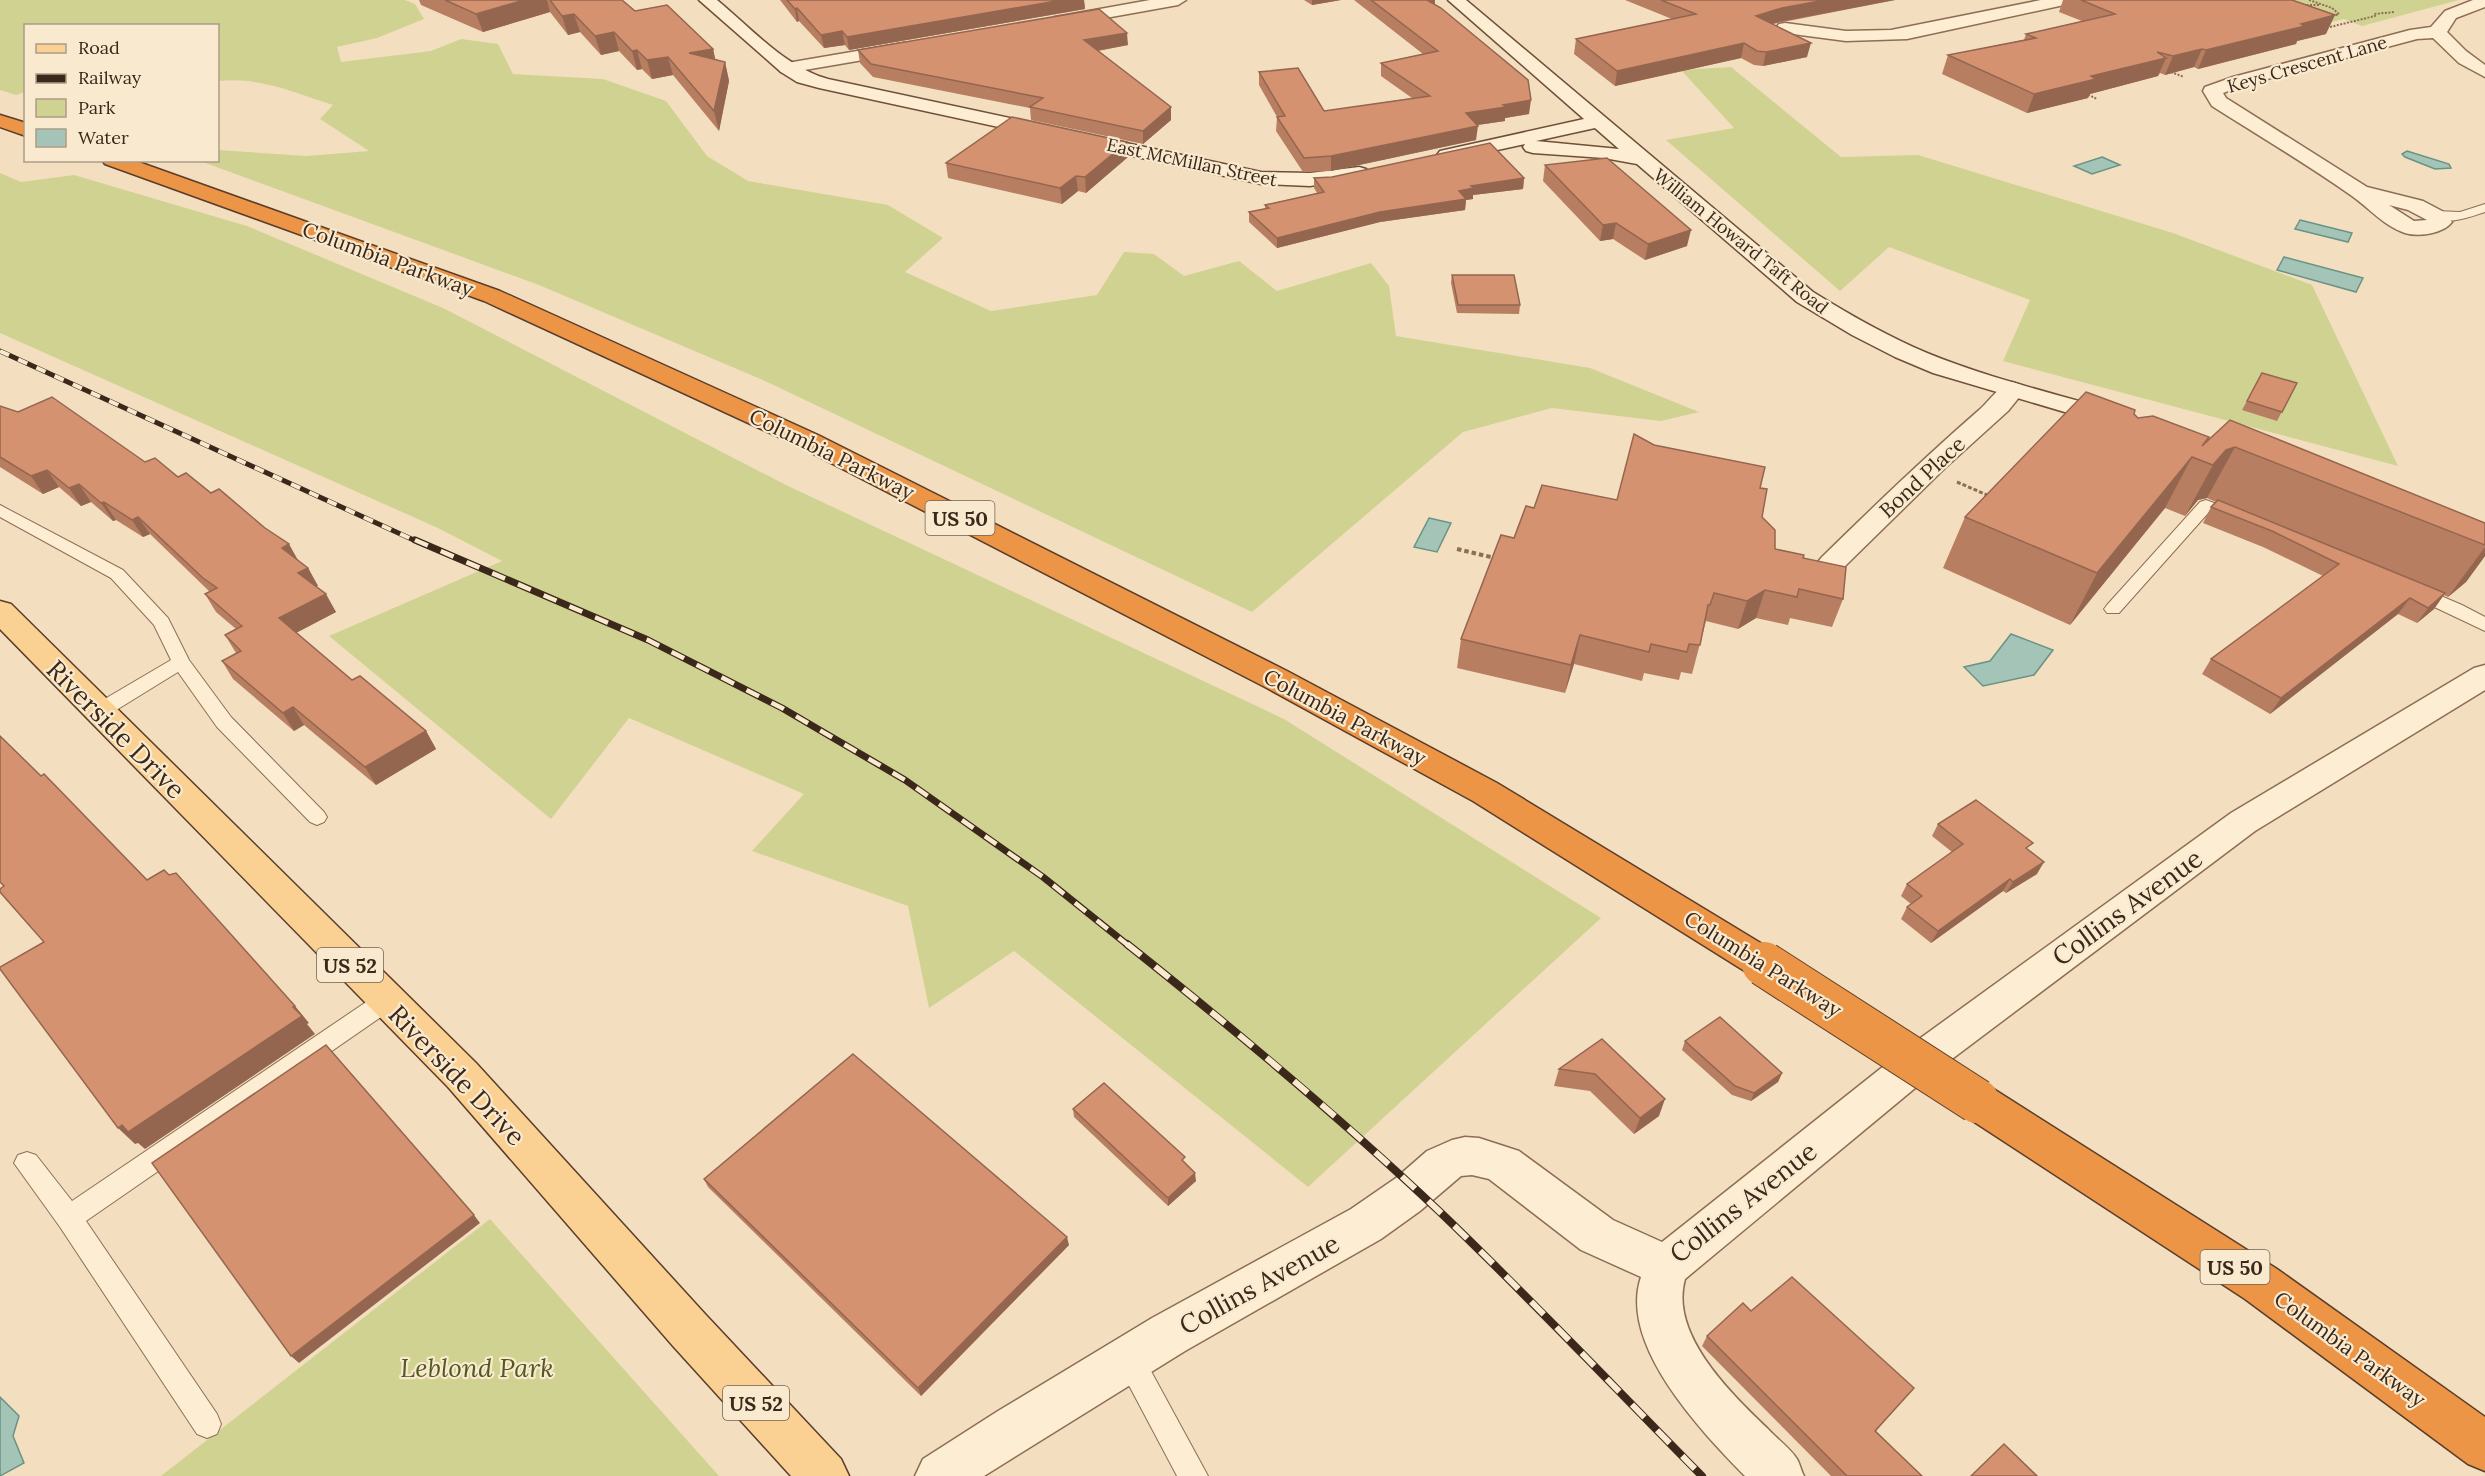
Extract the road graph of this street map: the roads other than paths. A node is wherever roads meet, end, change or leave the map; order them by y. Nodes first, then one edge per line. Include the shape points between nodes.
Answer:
1 (707, 0) edge
2 (1178, 0) edge
3 (1456, 0) edge
4 (2064, 0) edge
5 (2485, 2) edge
6 (1041, 24) edge
7 (1785, 28) edge
8 (2438, 32) junction
9 (926, 44) edge
10 (788, 68) junction
11 (2485, 72) edge
12 (0, 121) edge
13 (1597, 122) junction
14 (24, 129) edge
15 (1483, 147) junction
16 (1433, 158) edge
17 (1642, 159) junction
18 (118, 162) edge
19 (1376, 170) edge
20 (2485, 208) edge
21 (2436, 215) joint
22 (2012, 390) junction
23 (2137, 426) edge
24 (0, 510) edge
25 (2249, 523) edge
26 (1832, 563) edge
27 (2397, 584) edge
28 (2113, 609) dead end
29 (0, 611) edge
30 (2485, 625) edge
31 (181, 662) junction
32 (2485, 676) edge
33 (98, 712) junction
34 (317, 817) dead end
35 (386, 1001) junction
36 (27, 1163) dead end
37 (69, 1218) junction
38 (1667, 1266) junction
39 (1129, 1359) junction
40 (207, 1424) dead end
41 (2485, 1447) edge
42 (824, 1476) edge
43 (940, 1476) edge
44 (1193, 1476) edge
45 (1779, 1476) edge

1 - 10 street, East McMillan Street
2 - 6 street
3 - 13 street, William Howard Taft Road
4 - 7 street via 1882,37 1844,37
5 - 8 street via 2445,18
8 - 11 street via 2460,56
8 - 21 street, Keys Crescent Lane via 2416,34 2212,91 2219,102 2360,192 2398,222 2411,228 2429,227 2441,222
9 - 10 street
10 - 19 street, East McMillan Street via 803,78 826,84 1261,178 1313,181
12 - 14 highway
13 - 15 street
13 - 17 street, William Howard Taft Road
15 - 16 street
15 - 17 street via 1577,150
17 - 22 street, William Howard Taft Road via 1805,297 1841,320 1918,358
18 - 41 highway, Columbia Parkway / US 50, bridge via 492,296 809,441 1276,679 1485,792 1764,964 2260,1284
20 - 21 lane via 2461,216
22 - 23 street, William Howard Taft Road
22 - 26 street, Bond Place
24 - 31 lane via 117,574 162,622
25 - 28 lane via 2206,505
27 - 30 lane
29 - 33 main road, Riverside Drive / US 52
31 - 33 lane
31 - 34 lane via 224,722
32 - 38 street, Collins Avenue via 2243,822 1918,1062
33 - 35 main road, Riverside Drive / US 52
35 - 37 lane
35 - 42 main road, Riverside Drive / US 52 via 462,1075
36 - 37 lane
37 - 40 lane
38 - 39 street, Collins Avenue via 1597,1235 1489,1158 1455,1158 1441,1164 1366,1224
38 - 45 street via 1660,1292 1663,1322 1675,1352 1696,1388
39 - 43 street, Collins Avenue
39 - 44 lane

